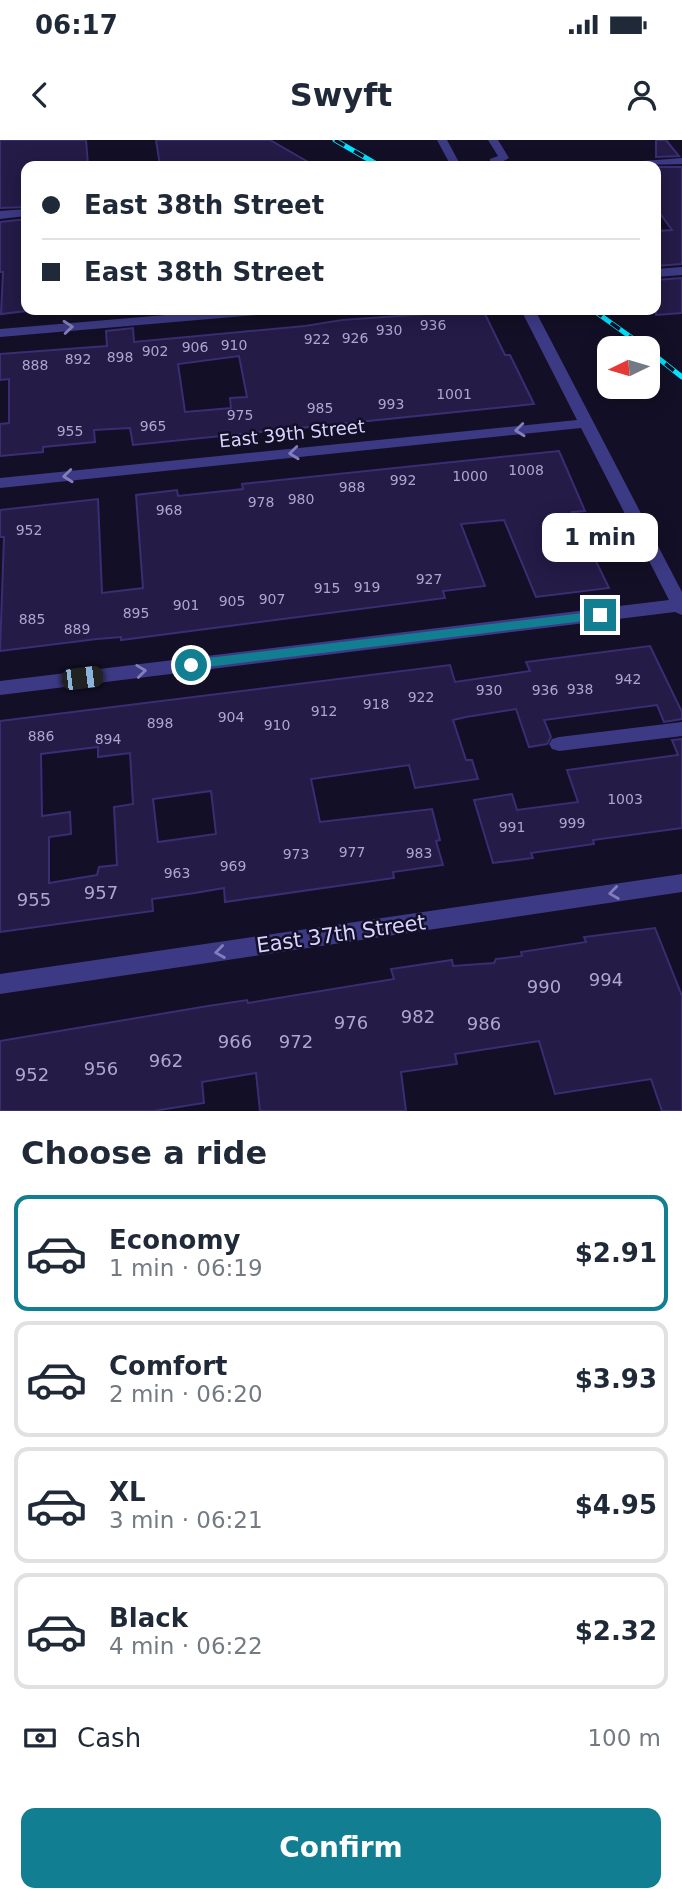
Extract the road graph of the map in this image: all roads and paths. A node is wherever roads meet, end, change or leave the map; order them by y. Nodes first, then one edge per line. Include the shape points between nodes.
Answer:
1 (442, 140) edge
2 (494, 140) edge
3 (453, 161) edge
4 (494, 161) edge
5 (682, 161) edge
6 (661, 163) edge
7 (21, 213) edge
8 (0, 215) edge
9 (682, 271) edge
10 (661, 273) edge
11 (210, 315) edge
12 (531, 315) edge
13 (0, 333) edge
14 (588, 423) junction
15 (0, 483) edge
16 (681, 607) edge
17 (0, 688) edge
18 (682, 729) edge
19 (559, 744) dead end
20 (682, 883) edge
21 (0, 984) edge

1 - 3 street
2 - 4 street via 504,158
5 - 6 street
7 - 8 street
9 - 10 street
13 -> 11 street
12 - 14 street
14 -> 15 street, East 39th Street
14 - 16 street
17 -> 16 street
18 - 19 street
20 -> 21 street, East 37th Street

